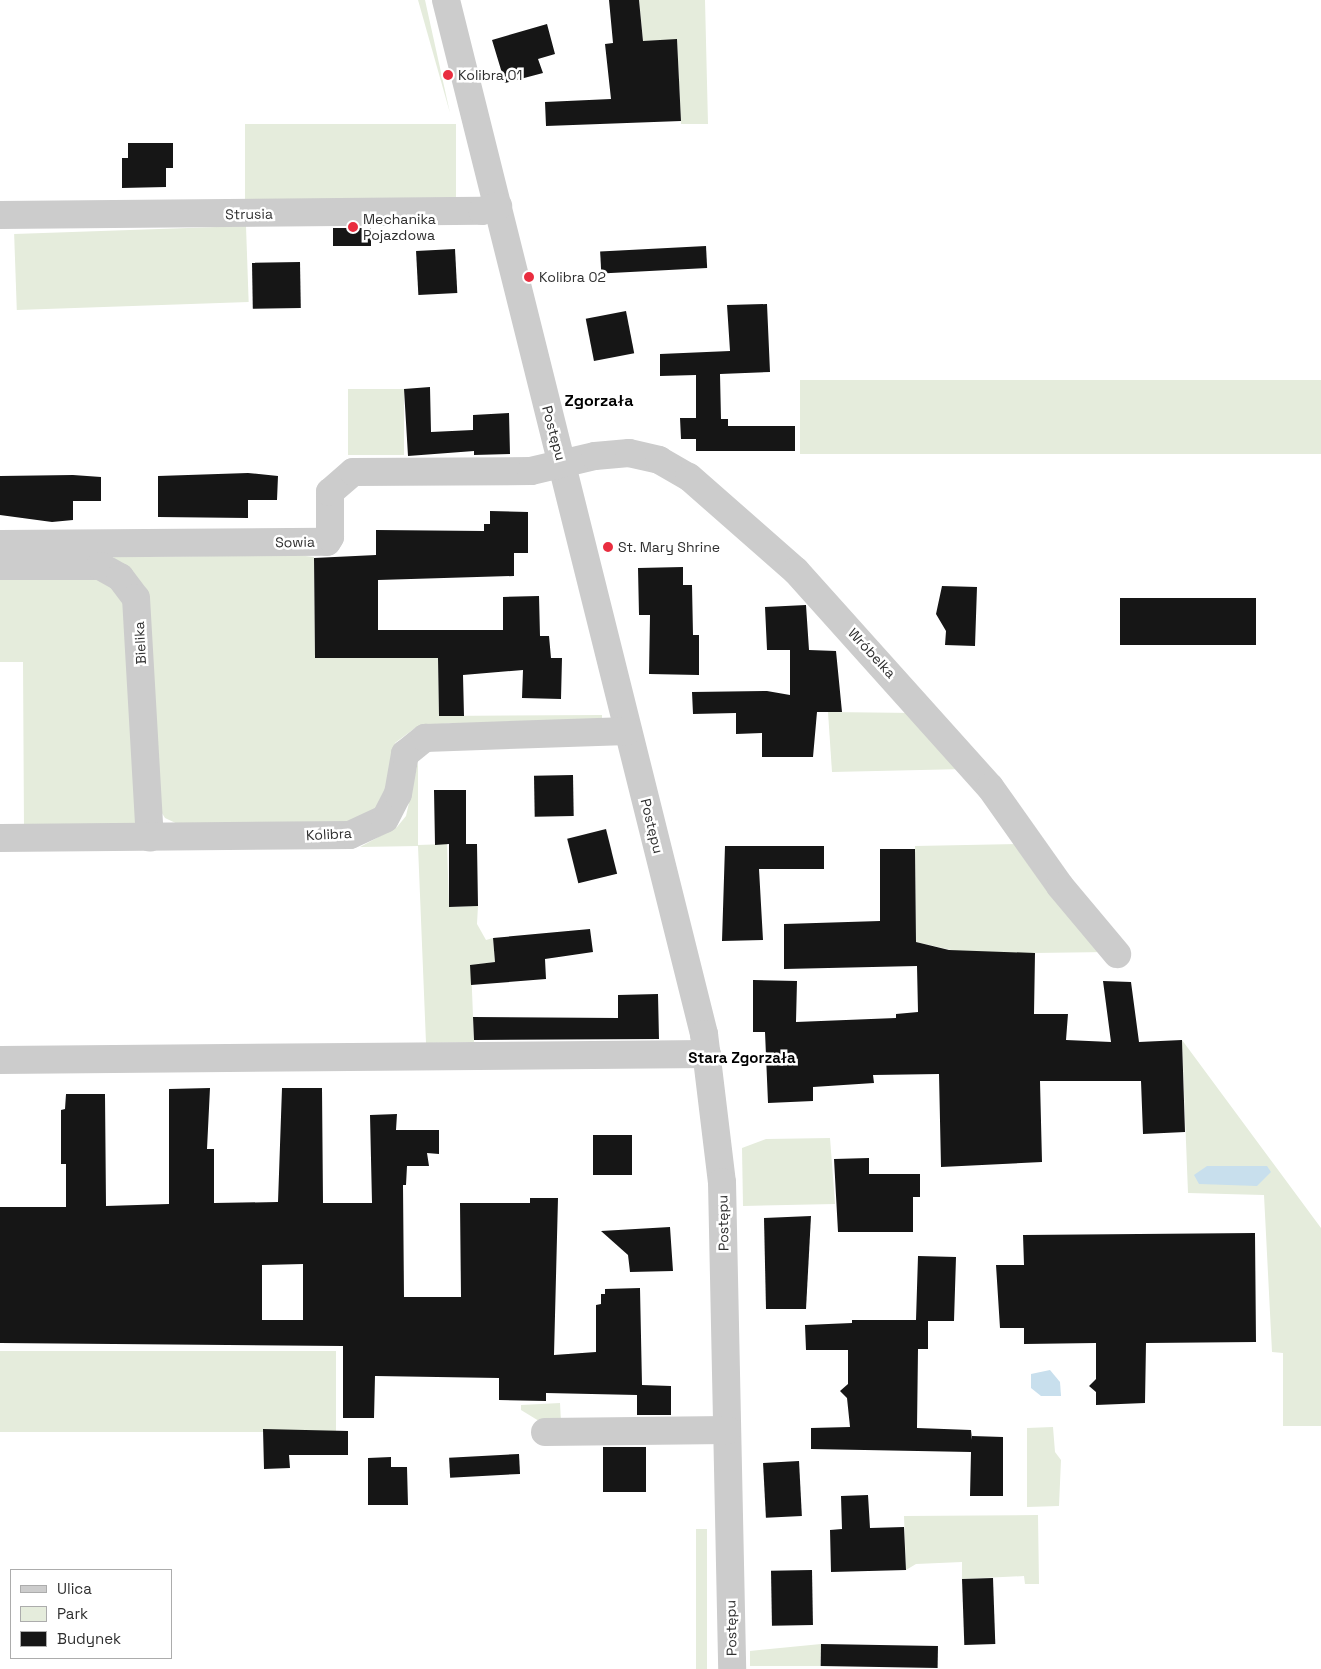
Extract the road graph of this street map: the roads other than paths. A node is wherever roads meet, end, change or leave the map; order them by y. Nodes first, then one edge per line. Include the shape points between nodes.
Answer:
1 (446, 0) edge
2 (498, 206) junction
3 (0, 215) edge
4 (563, 465) junction
5 (0, 544) edge
6 (0, 566) edge
7 (628, 731) junction
8 (0, 838) edge
9 (150, 838) junction
10 (1118, 954) dead end
11 (707, 1054) junction
12 (0, 1060) edge
13 (727, 1430) junction
14 (545, 1432) dead end
15 (732, 1669) edge

1 - 2 street, Postępu
2 - 3 street, Strusia via 482,211
2 - 4 street, Postępu
4 - 5 street, Sowia via 531,471 353,472 330,492 330,537 327,542
4 - 7 street, Postępu
4 - 10 street, Wróbelka via 604,454 645,456 689,477 754,532 796,570 957,748 1013,817 1060,886
6 - 9 street, Bielika via 100,566 120,576 136,598
7 - 9 street, Kolibra via 432,735 416,742 405,754 398,794 385,819 350,835
7 - 11 street, Postępu
8 - 9 street, Kolibra
11 - 12 street
11 - 13 street, Postępu via 722,1182
13 - 14 street
13 - 15 street, Postępu

